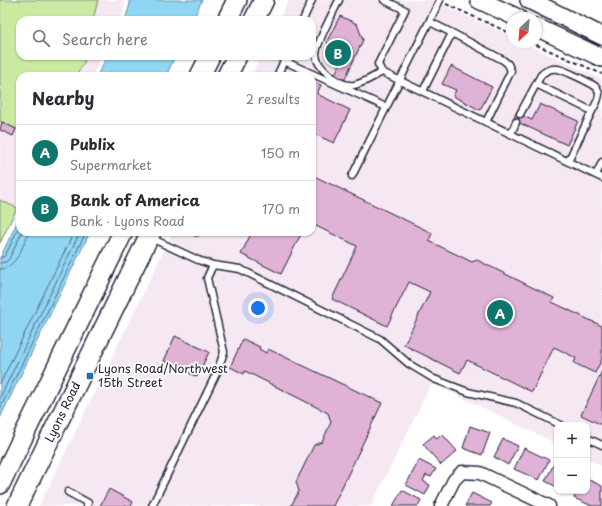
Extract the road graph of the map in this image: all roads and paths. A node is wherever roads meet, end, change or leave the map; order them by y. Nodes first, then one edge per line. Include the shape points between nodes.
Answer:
1 (236, 0) edge
2 (264, 0) edge
3 (312, 0) edge
4 (339, 0) edge
5 (384, 0) edge
6 (479, 0) edge
7 (529, 0) edge
8 (439, 1) edge
9 (506, 12) edge
10 (229, 16) edge
11 (256, 16) edge
12 (305, 16) edge
13 (430, 22) junction
14 (542, 30) edge
15 (506, 31) edge
16 (452, 34) junction
17 (602, 36) edge
18 (542, 47) edge
19 (602, 58) edge
20 (208, 60) edge
21 (235, 60) edge
22 (285, 60) edge
23 (288, 60) edge
24 (202, 72) edge
25 (229, 72) edge
26 (279, 72) edge
27 (313, 72) edge
28 (382, 72) junction
29 (316, 73) edge
30 (602, 74) edge
31 (399, 80) junction
32 (536, 84) junction
33 (423, 91) junction
34 (386, 107) junction
35 (592, 111) junction
36 (520, 114) dead end
37 (486, 122) junction
38 (516, 122) dead end
39 (511, 134) junction
40 (568, 162) junction
41 (602, 162) edge
42 (352, 176) dead end
43 (599, 176) edge
44 (121, 236) edge
45 (145, 236) edge
46 (150, 236) edge
47 (213, 265) junction
48 (555, 422) edge
49 (590, 439) edge
50 (602, 445) edge
51 (0, 484) edge
52 (68, 492) dead end
53 (17, 506) edge
54 (87, 506) edge
55 (152, 506) edge
56 (441, 506) edge
57 (549, 506) edge

1 - 10 main road
2 - 11 main road
3 - 12 lane
4 - 28 lane via 318,46 316,55 319,63 335,80 352,86
5 - 28 lane via 405,10 378,64
6 - 9 main road
7 - 17 main road
8 - 13 lane
8 - 15 path
13 - 16 lane
13 - 31 lane
14 - 19 main road
16 - 33 lane
16 - 37 lane via 503,60 511,71
18 - 30 path
20 - 24 main road
21 - 25 main road
22 - 26 lane
23 - 27 lane
28 - 31 lane
29 - 34 lane
31 - 33 lane
31 - 34 lane
32 - 35 lane
32 - 35 lane via 541,75 550,69 571,74 597,88 598,99
32 - 36 lane
33 - 37 lane
34 - 42 lane
35 - 40 lane
37 - 39 lane
38 - 39 lane
39 - 40 lane
40 - 43 lane
41 - 43 lane
44 - 51 main road, Lyons Road
45 - 53 main road, Lyons Road
46 - 47 lane
47 - 48 lane via 240,269 380,339 409,364 434,379 468,392 516,403
47 - 55 lane via 207,278 224,352 217,372
49 - 50 lane
52 - 54 lane via 88,504
56 - 57 street via 454,480 462,472 480,473

